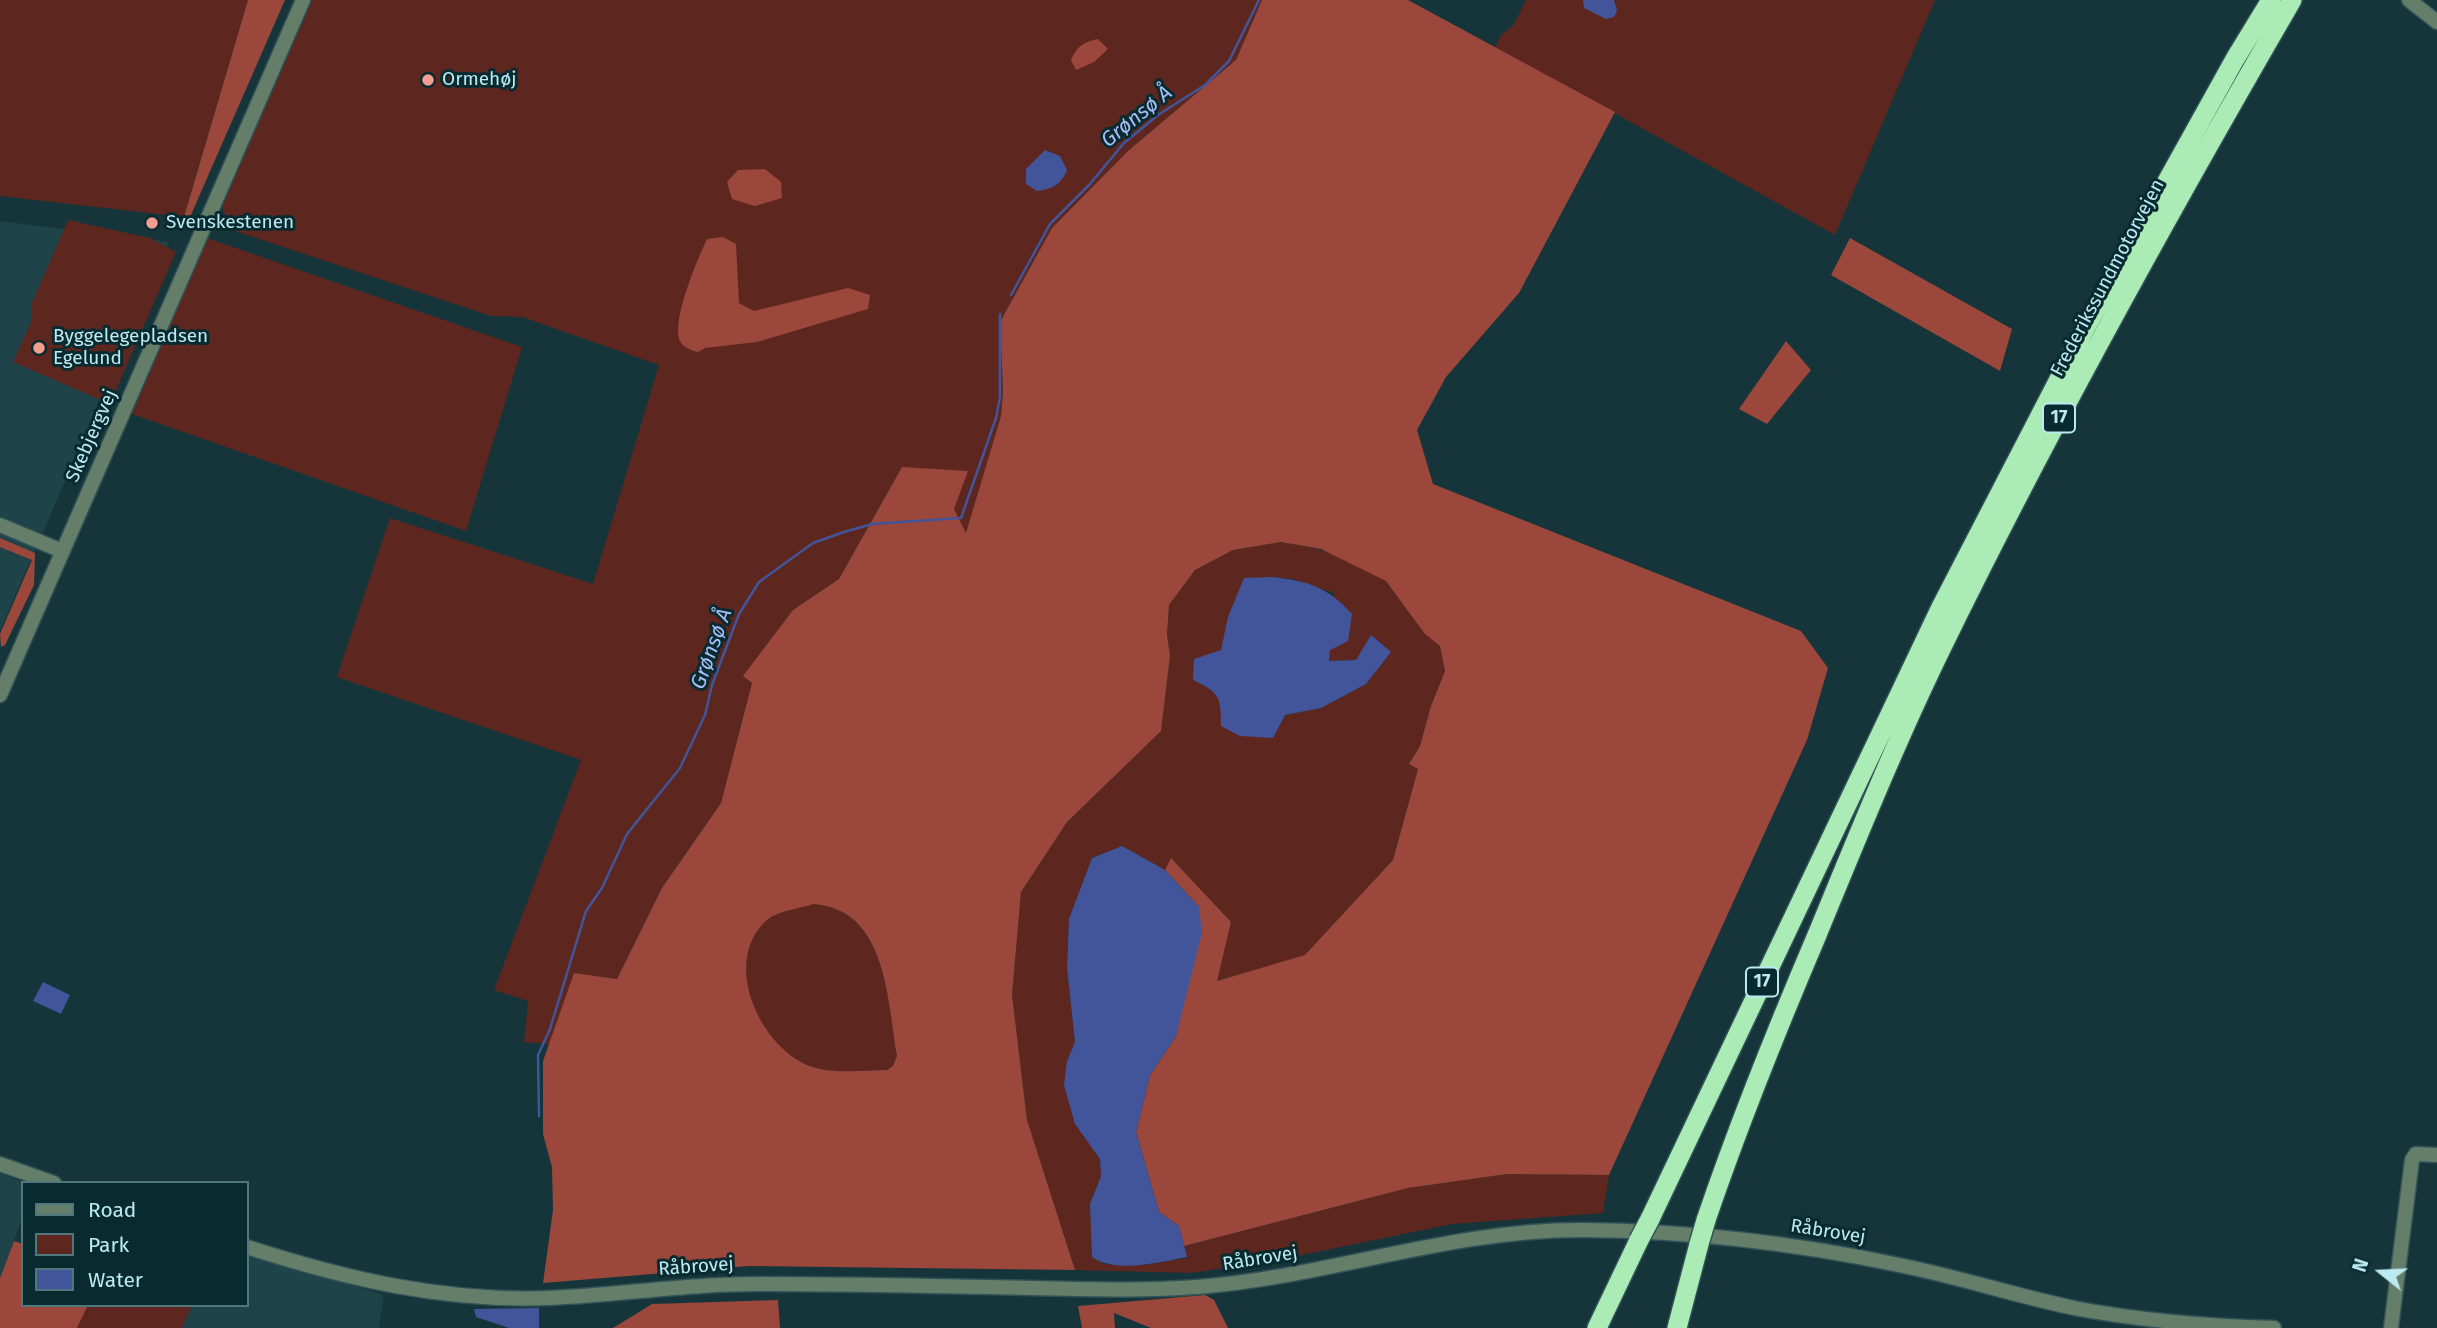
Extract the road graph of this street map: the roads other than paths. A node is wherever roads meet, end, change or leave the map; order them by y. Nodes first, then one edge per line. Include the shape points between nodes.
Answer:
1 (303, 0) edge
2 (2271, 0) edge
3 (2292, 0) edge
4 (2409, 0) edge
5 (2437, 22) edge
6 (0, 525) edge
7 (62, 551) junction
8 (0, 695) edge
9 (2437, 1155) edge
10 (0, 1164) edge
11 (48, 1181) edge
12 (248, 1247) edge
13 (1597, 1328) edge
14 (1677, 1328) edge
15 (2274, 1328) edge
16 (2391, 1328) edge

1 - 7 street, Skebjergvej
2 - 13 highway, 17, bridge via 2035,422 1941,607
3 - 14 highway, Frederikssundmotorvejen / 17, bridge via 2200,157 2040,452 1940,650 1741,1114
4 - 5 street
6 - 7 street
7 - 8 street, Skebjergvej
9 - 16 street via 2416,1154 2412,1160
10 - 11 street
12 - 15 street, Råbrovej via 389,1287 548,1298 733,1283 1195,1287 1275,1278 1499,1235 1629,1231 1717,1235 1833,1252 2138,1319

